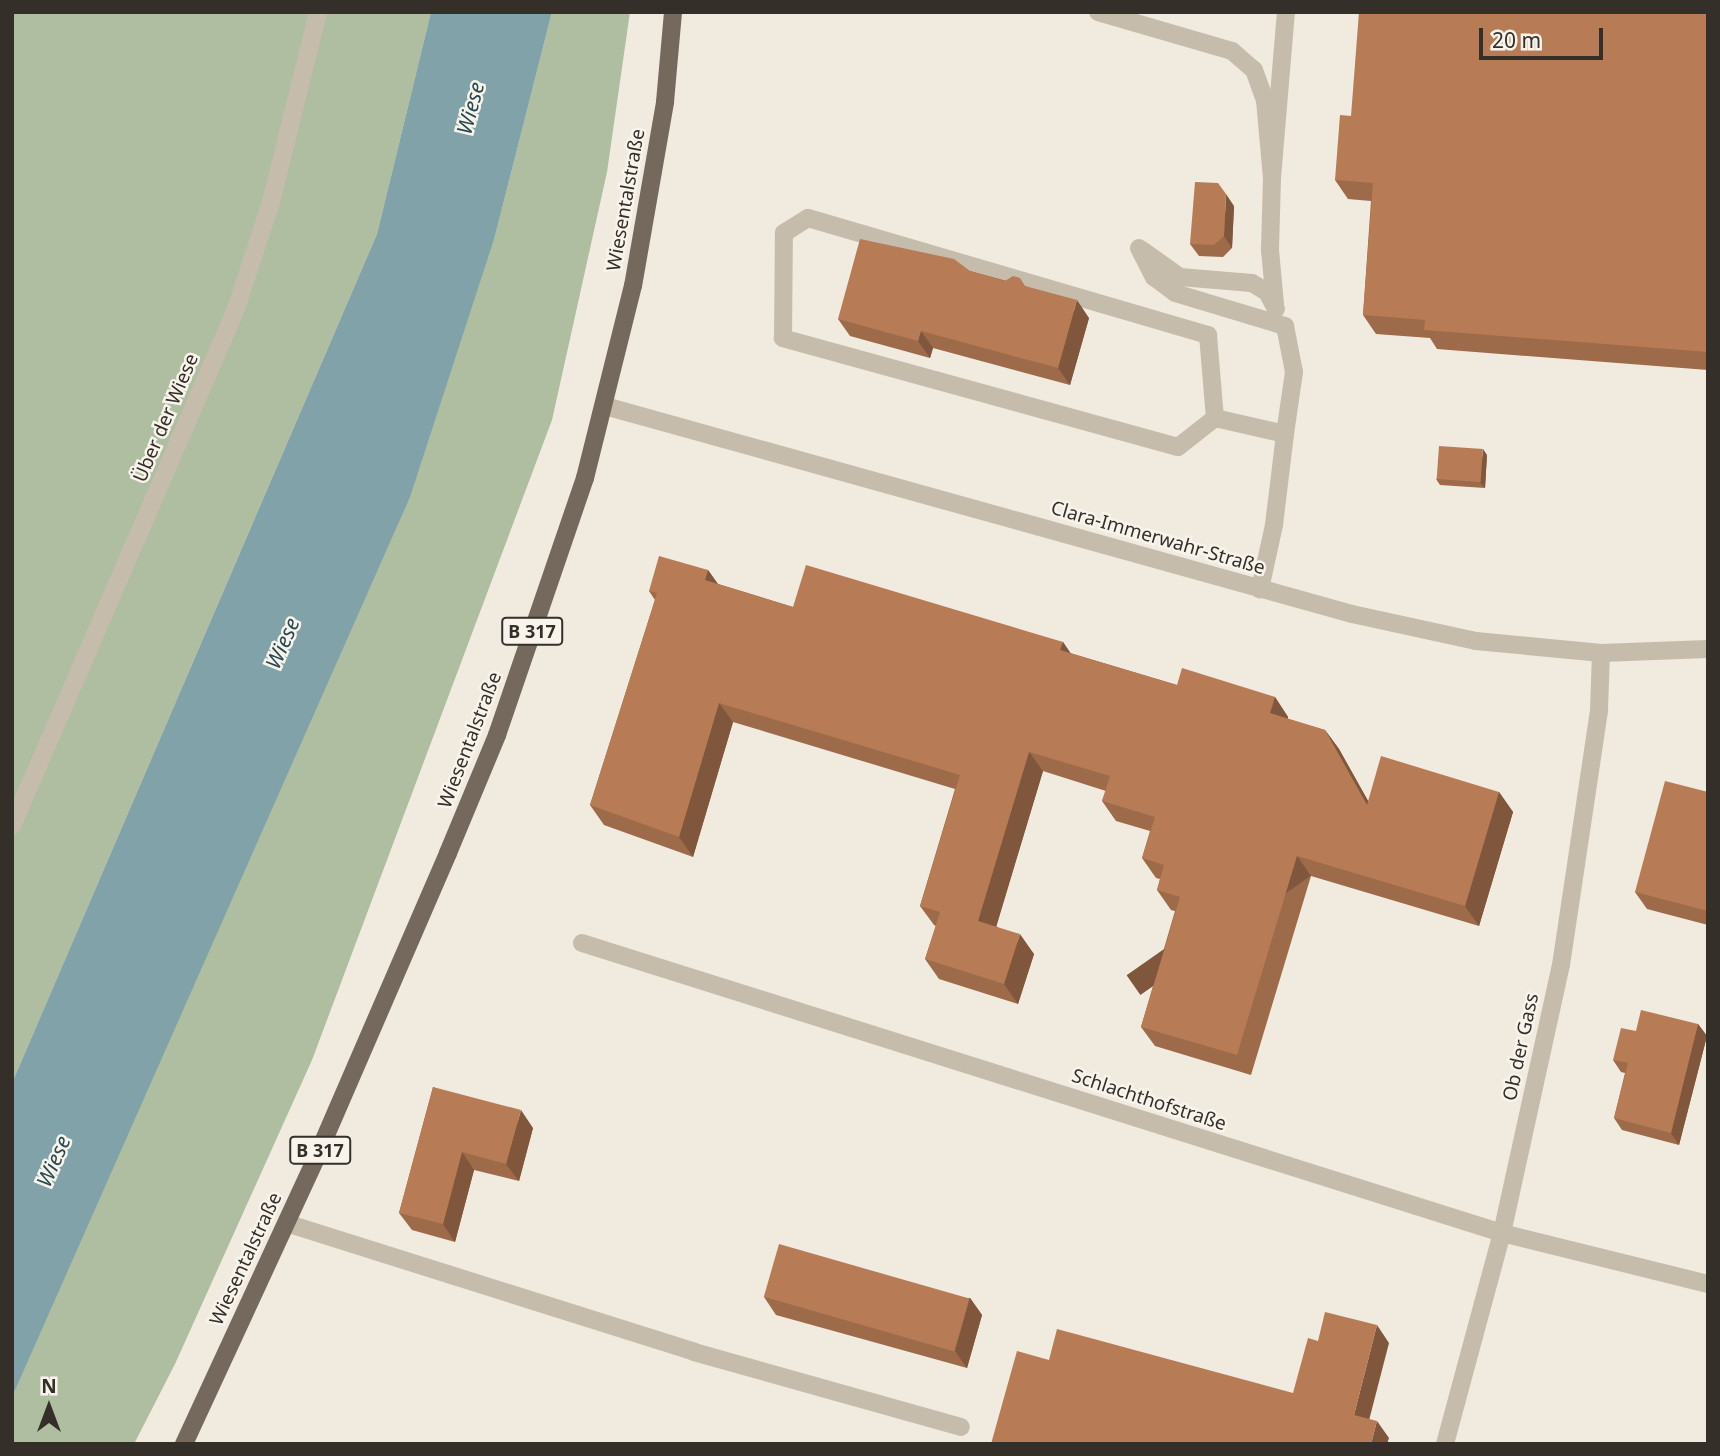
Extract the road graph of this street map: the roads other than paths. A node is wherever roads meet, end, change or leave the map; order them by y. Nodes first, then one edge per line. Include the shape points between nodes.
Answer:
1 (318, 12) edge
2 (673, 12) edge
3 (1098, 12) edge
4 (1286, 12) edge
5 (1272, 177) junction
6 (1276, 310) junction
7 (1285, 326) junction
8 (606, 406) junction
9 (1214, 418) junction
10 (1285, 434) junction
11 (1260, 589) junction
12 (1708, 649) edge
13 (1601, 653) junction
14 (12, 827) edge
15 (582, 943) dead end
16 (286, 1223) junction
17 (1502, 1233) junction
18 (1708, 1284) edge
19 (961, 1427) dead end
20 (184, 1444) edge
21 (1445, 1444) edge

1 - 14 street, Über der Wiese via 271,202 236,310
2 - 8 main road, Wiesentalstraße / B 317 via 660,128 633,286
3 - 5 street via 1232,51 1254,70 1265,100
4 - 5 street
5 - 6 street via 1270,250
6 - 7 street
6 - 7 street via 1267,292 1252,283 1180,277 1139,248 1154,277 1175,293
7 - 10 street via 1294,372
8 - 11 street, Clara-Immerwahr-Straße
8 - 16 main road, Wiesentalstraße / B 317 via 497,735
9 - 9 street via 1208,335 808,218 785,233 783,338 1178,447
9 - 10 street
10 - 11 street
11 - 13 street, Clara-Immerwahr-Straße via 1476,641
12 - 13 street, Clara-Immerwahr-Straße
13 - 17 street, Ob der Gass via 1599,710 1561,965
15 - 17 street, Schlachthofstraße
16 - 19 street via 694,1352
16 - 20 main road, Wiesentalstraße / B 317
17 - 18 street, Schlachthofstraße
17 - 21 street, Ob der Gass

